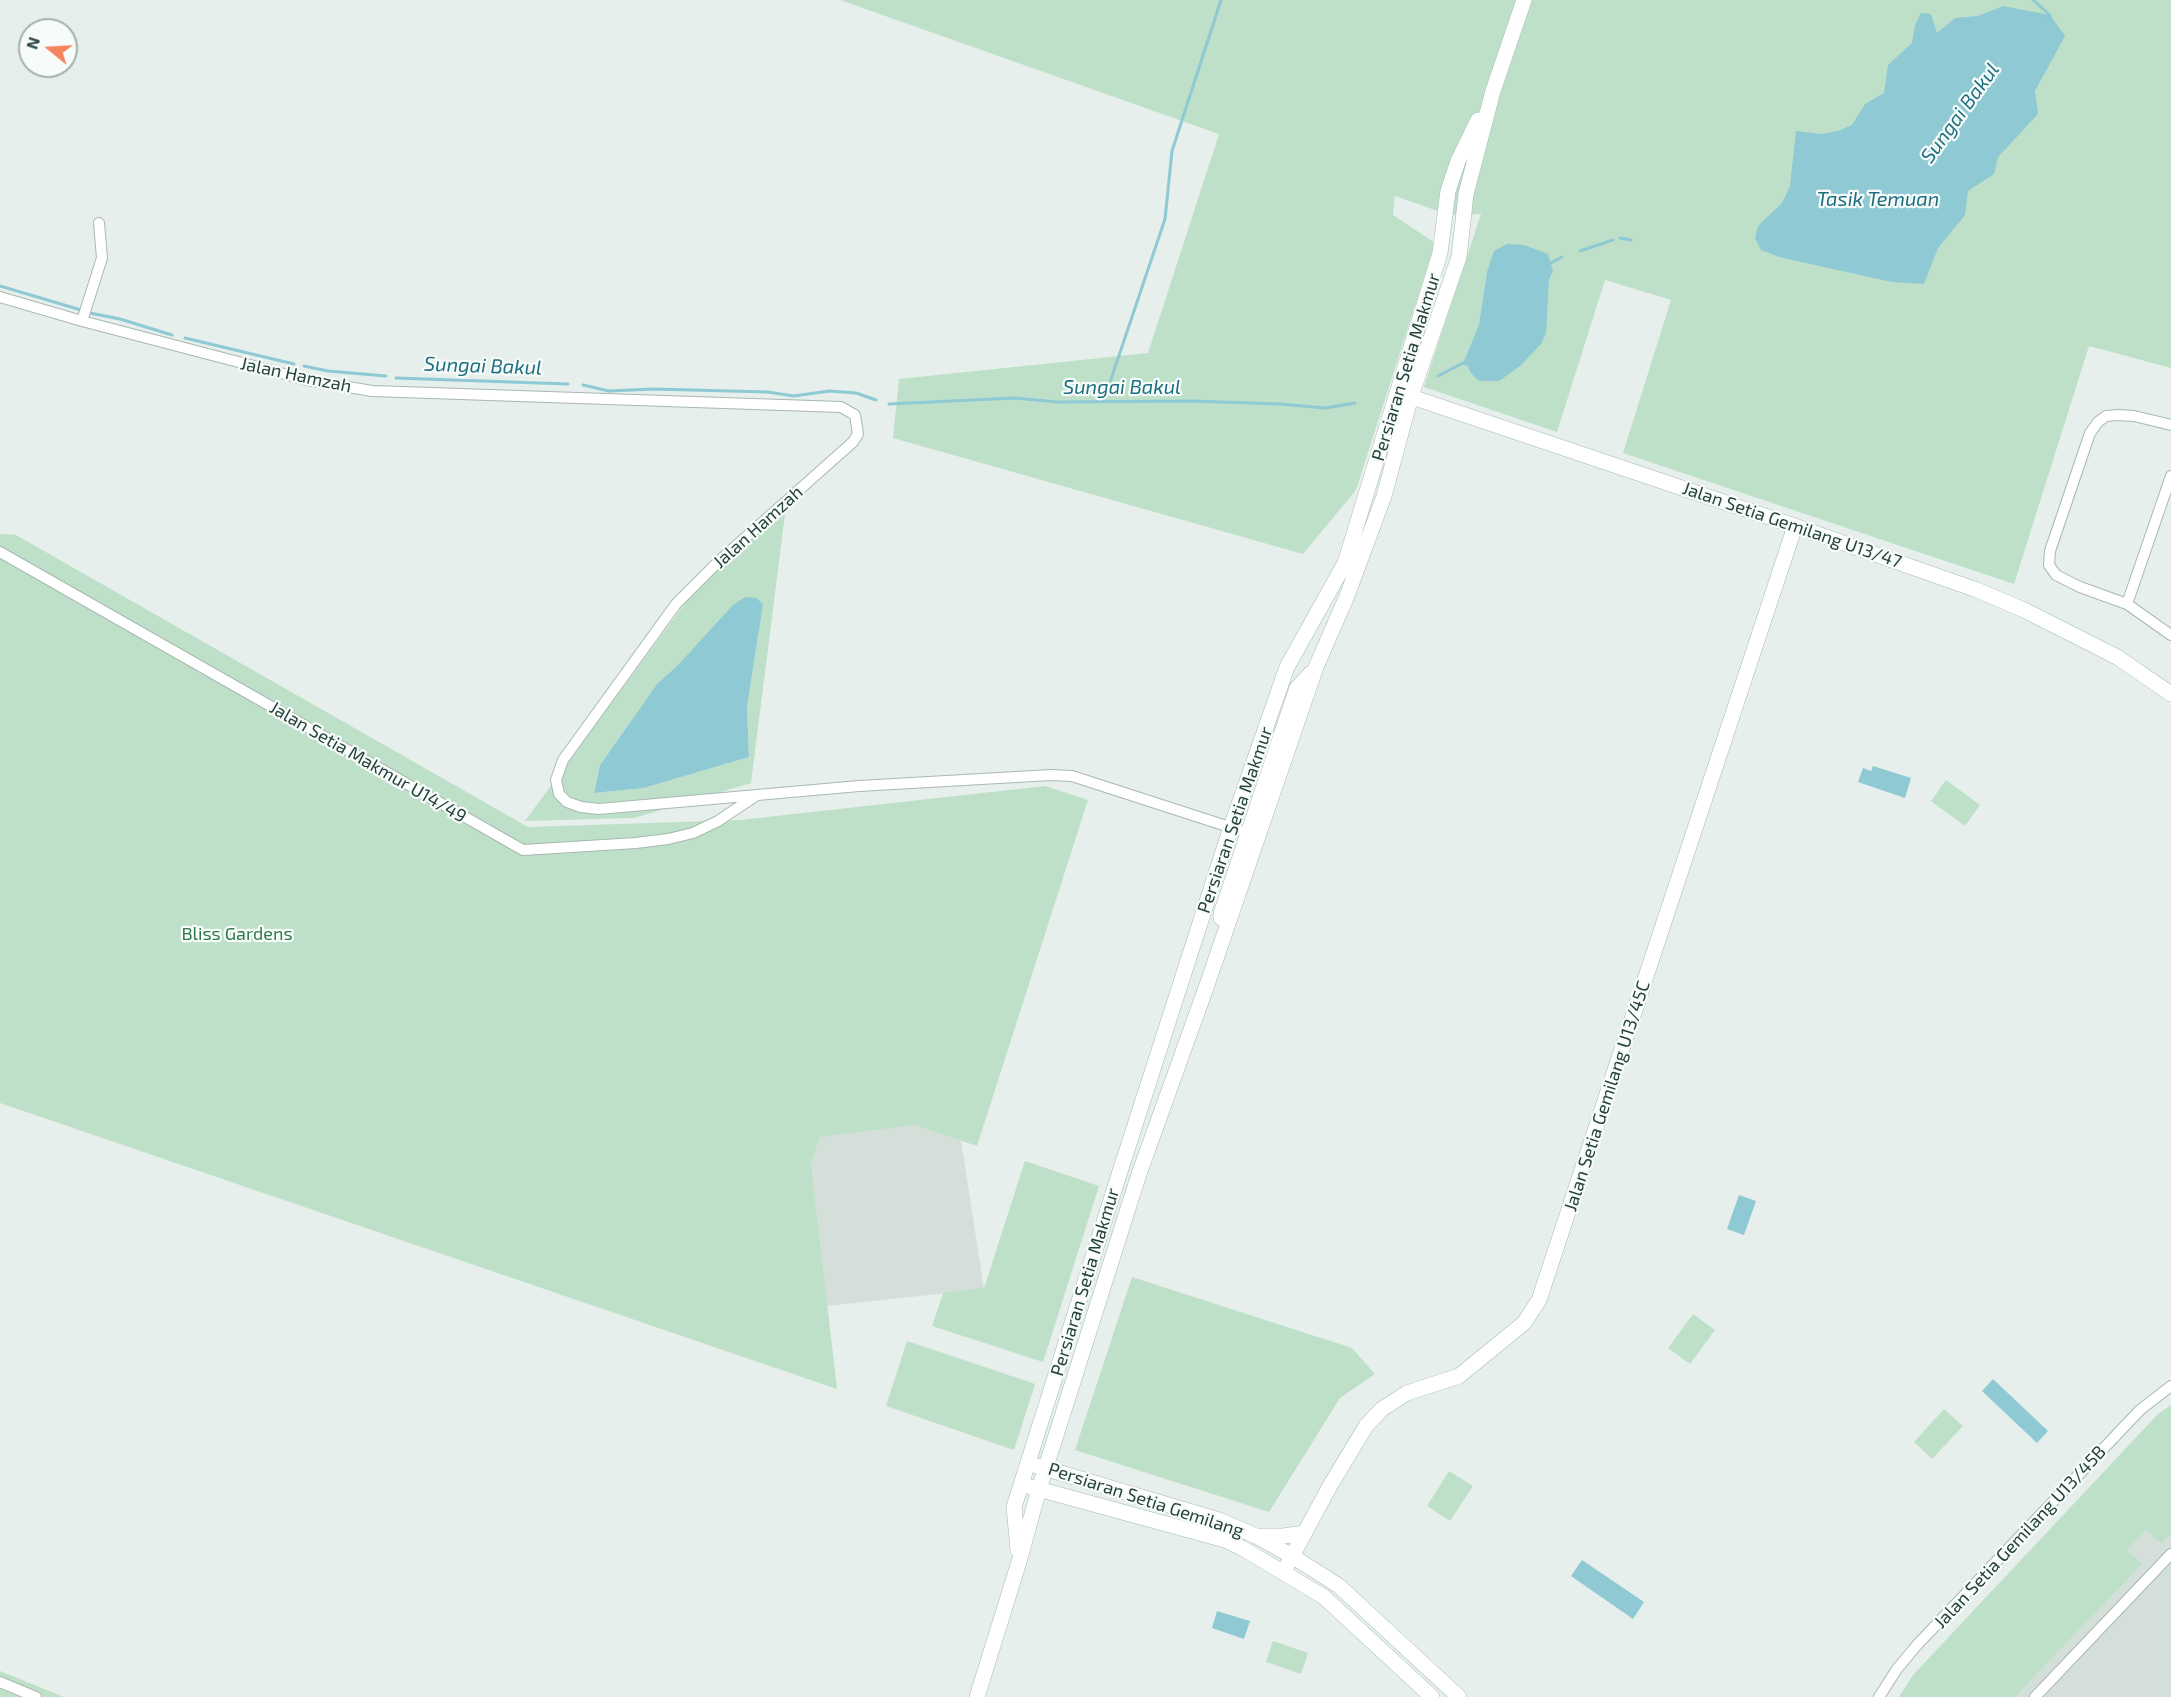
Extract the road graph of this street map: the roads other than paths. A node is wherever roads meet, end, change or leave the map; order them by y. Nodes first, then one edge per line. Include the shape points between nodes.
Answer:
1 (1524, 0) edge
2 (99, 223) dead end
3 (0, 297) edge
4 (82, 321) junction
5 (1404, 394) junction
6 (2171, 425) edge
7 (2171, 476) edge
8 (1795, 526) junction
9 (0, 552) edge
10 (2127, 604) junction
11 (2171, 635) edge
12 (1316, 667) junction
13 (2171, 694) edge
14 (757, 795) junction
15 (1231, 827) junction
16 (1248, 833) junction
17 (1223, 939) junction
18 (2171, 1386) edge
19 (1029, 1463) junction
20 (1046, 1468) junction
21 (1022, 1484) junction
22 (1039, 1489) junction
23 (1305, 1533) junction
24 (1256, 1536) junction
25 (2171, 1554) edge
26 (1292, 1556) junction
27 (1019, 1562) junction
28 (2162, 1563) junction
29 (1312, 1568) junction
30 (1284, 1571) junction
31 (2171, 1571) edge
32 (0, 1682) edge
33 (36, 1697) edge
34 (977, 1697) edge
35 (1432, 1697) edge
36 (1459, 1697) edge
37 (1879, 1697) edge
38 (2036, 1697) edge

1 - 5 street, Persiaran Setia Makmur via 1493,91 1466,194 1459,257
2 - 4 street via 102,258
3 - 4 street, Jalan Hamzah
4 - 14 street, Jalan Hamzah via 307,380 372,391 841,407 855,415 858,434 853,442 676,604 563,760 556,780 559,794 567,802 599,809
5 - 8 street, Jalan Setia Gemilang U13/47
5 - 12 street, Persiaran Setia Makmur via 1384,496
5 - 15 street, Persiaran Setia Makmur via 1345,563 1287,667
6 - 10 street via 2118,415 2106,416 2098,422 2090,433 2050,551 2049,565 2056,575
7 - 10 street
8 - 13 street, Jalan Setia Gemilang U13/47 via 2024,610 2117,657
8 - 23 street, Jalan Setia Gemilang U13/45C via 1539,1300 1524,1323 1459,1376 1407,1393 1382,1409 1366,1426
9 - 14 street, Jalan Setia Makmur U14/49 via 523,850 668,839 718,821
10 - 11 street
12 - 16 street via 1297,688
12 - 17 street, Persiaran Setia Makmur
14 - 15 street, Jalan Hamzah via 1072,776
15 - 16 street, Jalan Hamzah
15 - 19 street, Persiaran Setia Makmur
16 - 17 street via 1221,914
17 - 20 street, Persiaran Setia Makmur via 1139,1174
18 - 37 street, Jalan Setia Gemilang U13/45B via 2140,1410 1917,1645
19 - 20 street, Persiaran Setia Gemilang
19 - 21 street, Persiaran Setia Makmur
20 - 22 street, Persiaran Setia Makmur
20 - 24 street, Persiaran Setia Gemilang via 1219,1520
21 - 22 street, Persiaran Setia Gemilang
21 - 27 street, Persiaran Setia Makmur via 1014,1507
22 - 27 street, Persiaran Setia Makmur
22 - 30 street, Persiaran Setia Gemilang via 1225,1540
23 - 24 street
23 - 26 street, Jalan Setia Gemilang U13/45C
23 - 29 street
24 - 26 street, Persiaran Setia Gemilang
25 - 28 street
26 - 29 street, Persiaran Setia Gemilang
26 - 30 street, Jalan Setia Gemilang U13/45C
27 - 34 street, Persiaran Setia Makmur
28 - 31 street
28 - 38 street
29 - 36 street, Persiaran Setia Gemilang via 1339,1586
30 - 35 street, Persiaran Setia Gemilang via 1324,1597
32 - 33 street

